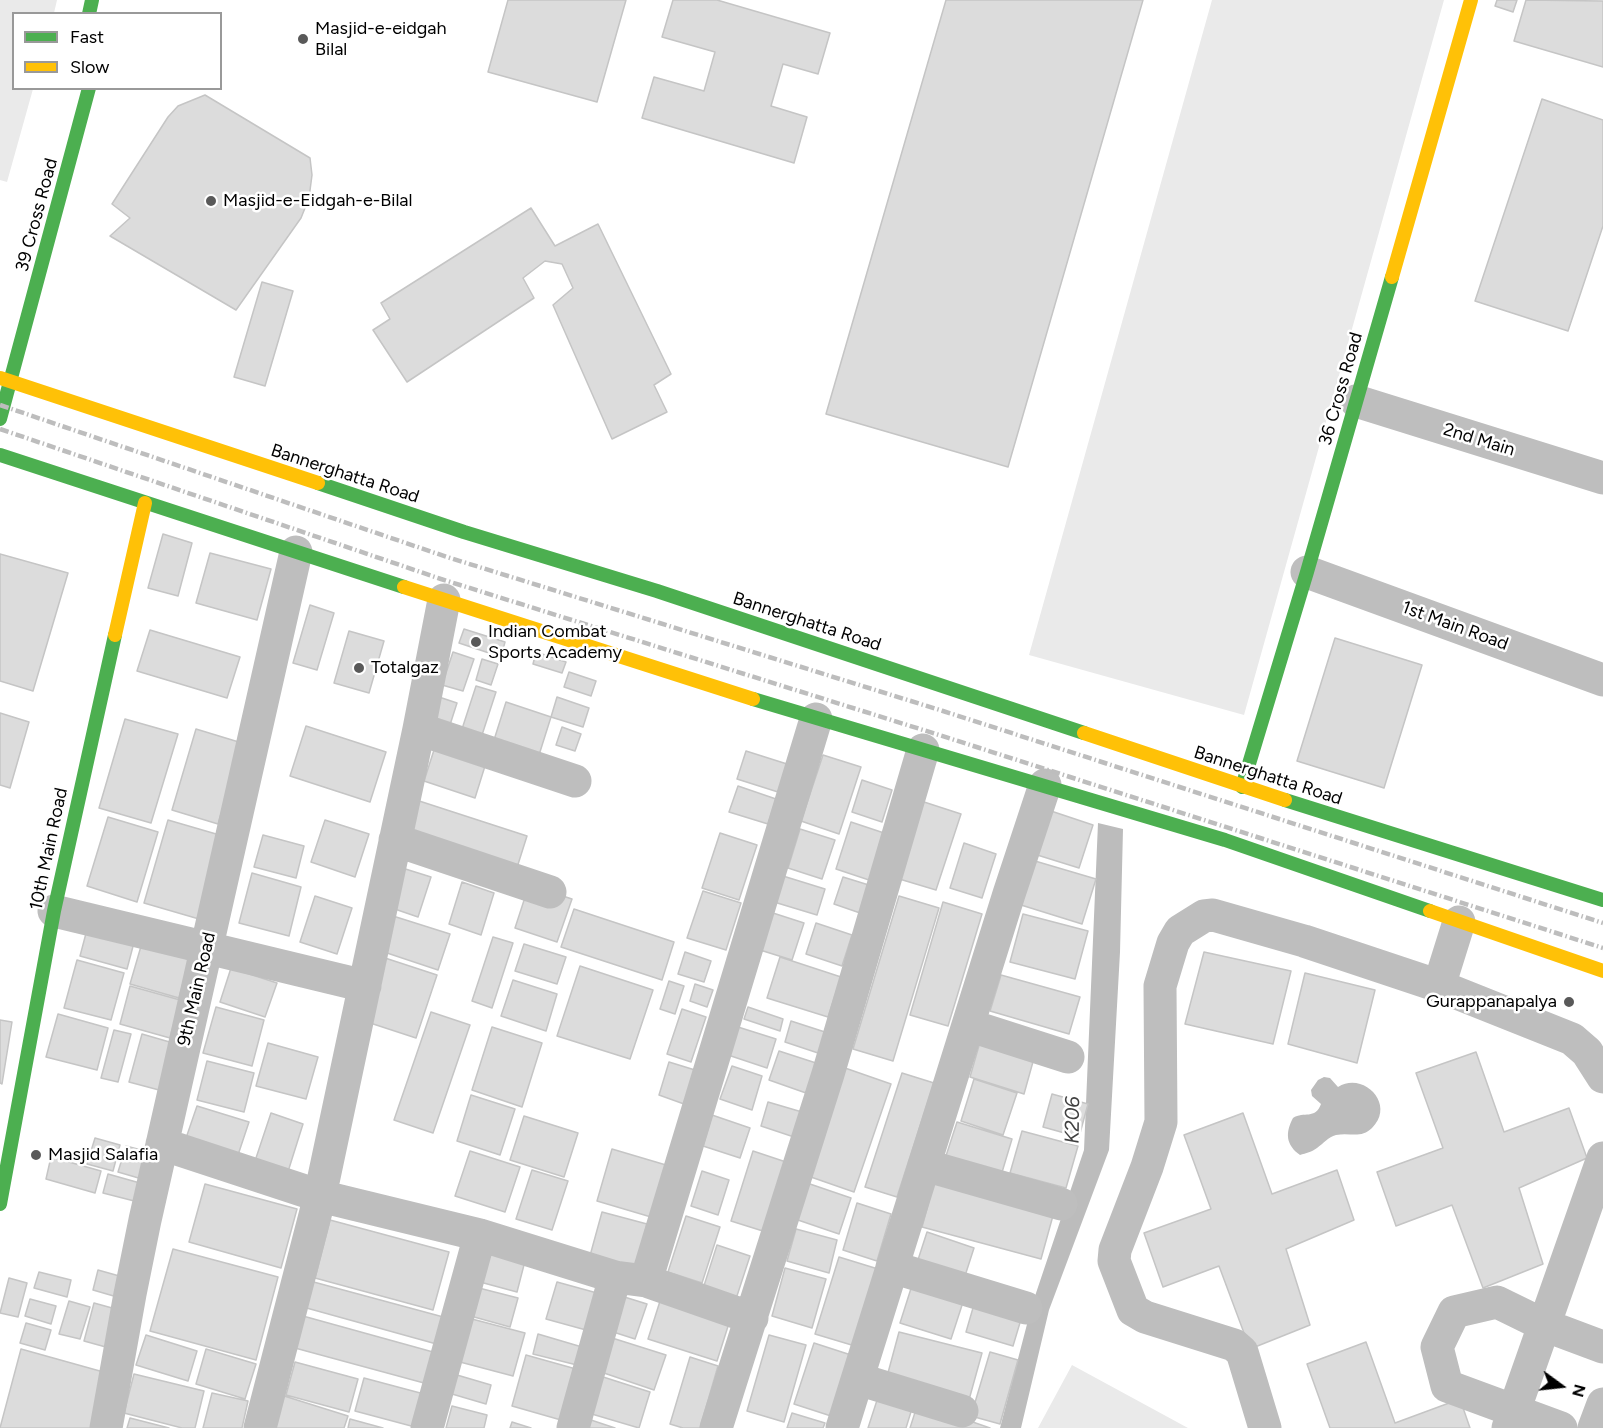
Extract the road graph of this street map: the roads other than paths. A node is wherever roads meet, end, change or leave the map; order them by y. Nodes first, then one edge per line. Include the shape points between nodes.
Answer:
1 (1471, 0) edge
2 (88, 90) edge
3 (6, 380) edge
4 (1356, 401) junction
5 (0, 420) edge
6 (0, 455) edge
7 (1603, 478) edge
8 (144, 503) junction
9 (296, 552) junction
10 (1307, 572) junction
11 (444, 600) junction
12 (1603, 680) edge
13 (816, 719) junction
14 (419, 729) junction
15 (923, 750) junction
16 (575, 781) dead end
17 (1045, 785) junction
18 (1242, 787) junction
19 (396, 840) junction
20 (550, 892) dead end
21 (1603, 900) edge
22 (54, 911) junction
23 (1459, 922) junction
24 (206, 950) junction
25 (1603, 971) edge
26 (365, 986) junction
27 (1439, 986) junction
28 (968, 1025) junction
29 (1068, 1057) dead end
30 (1603, 1077) edge
31 (8, 1109) edge
32 (162, 1144) junction
33 (1603, 1158) edge
34 (924, 1165) junction
35 (320, 1196) junction
36 (0, 1204) edge
37 (1061, 1204) dead end
38 (480, 1235) junction
39 (892, 1267) junction
40 (631, 1279) junction
41 (1026, 1308) dead end
42 (752, 1318) junction
43 (1544, 1325) junction
44 (1603, 1347) edge
45 (858, 1379) junction
46 (1603, 1404) edge
47 (962, 1412) dead end
48 (1511, 1419) edge
49 (106, 1428) edge
50 (260, 1428) edge
51 (427, 1428) edge
52 (573, 1428) edge
53 (716, 1428) edge
54 (842, 1428) edge
55 (1266, 1428) edge
56 (1561, 1428) edge
57 (1594, 1428) edge

1 - 4 main road, 36 Cross Road
2 - 3 main road, 39 Cross Road
3 - 5 main road, 39 Cross Road
3 - 18 main road, Bannerghatta Road
4 - 7 street, 2nd Main
4 - 10 main road, 36 Cross Road
6 - 8 main road
8 - 9 main road
8 - 22 main road, 10th Main Road
9 - 11 main road
9 - 24 street, 9th Main Road
10 - 12 street, 1st Main Road
10 - 18 main road, 36 Cross Road
11 - 13 main road
11 - 14 street
13 - 15 main road
13 - 40 street
14 - 16 street
14 - 19 street
15 - 17 main road
15 - 42 street
17 - 23 main road via 1225,840
17 - 28 street
18 - 21 main road, Bannerghatta Road
19 - 20 street
19 - 26 street
22 - 24 street
22 - 31 main road, 10th Main Road
23 - 25 main road
23 - 27 street
24 - 26 street
24 - 32 street, 9th Main Road
26 - 35 street
27 - 30 street via 1572,1039 1587,1052
27 - 55 street via 1213,915 1204,916 1180,931 1173,943 1159,991 1161,1122 1114,1261 1133,1310 1234,1345 1242,1352
28 - 29 street
28 - 34 street
31 - 36 main road, 10th Main Road
32 - 35 street
32 - 49 street, 9th Main Road
33 - 43 street
34 - 37 street
34 - 39 street
35 - 38 street
35 - 50 street
38 - 40 street
38 - 51 street
39 - 41 street
39 - 45 street
40 - 42 street
40 - 52 street
42 - 53 street
43 - 44 street
43 - 48 street
43 - 48 street via 1497,1302 1454,1312 1437,1347 1447,1386
45 - 47 street
45 - 54 street
46 - 57 street
48 - 56 street

